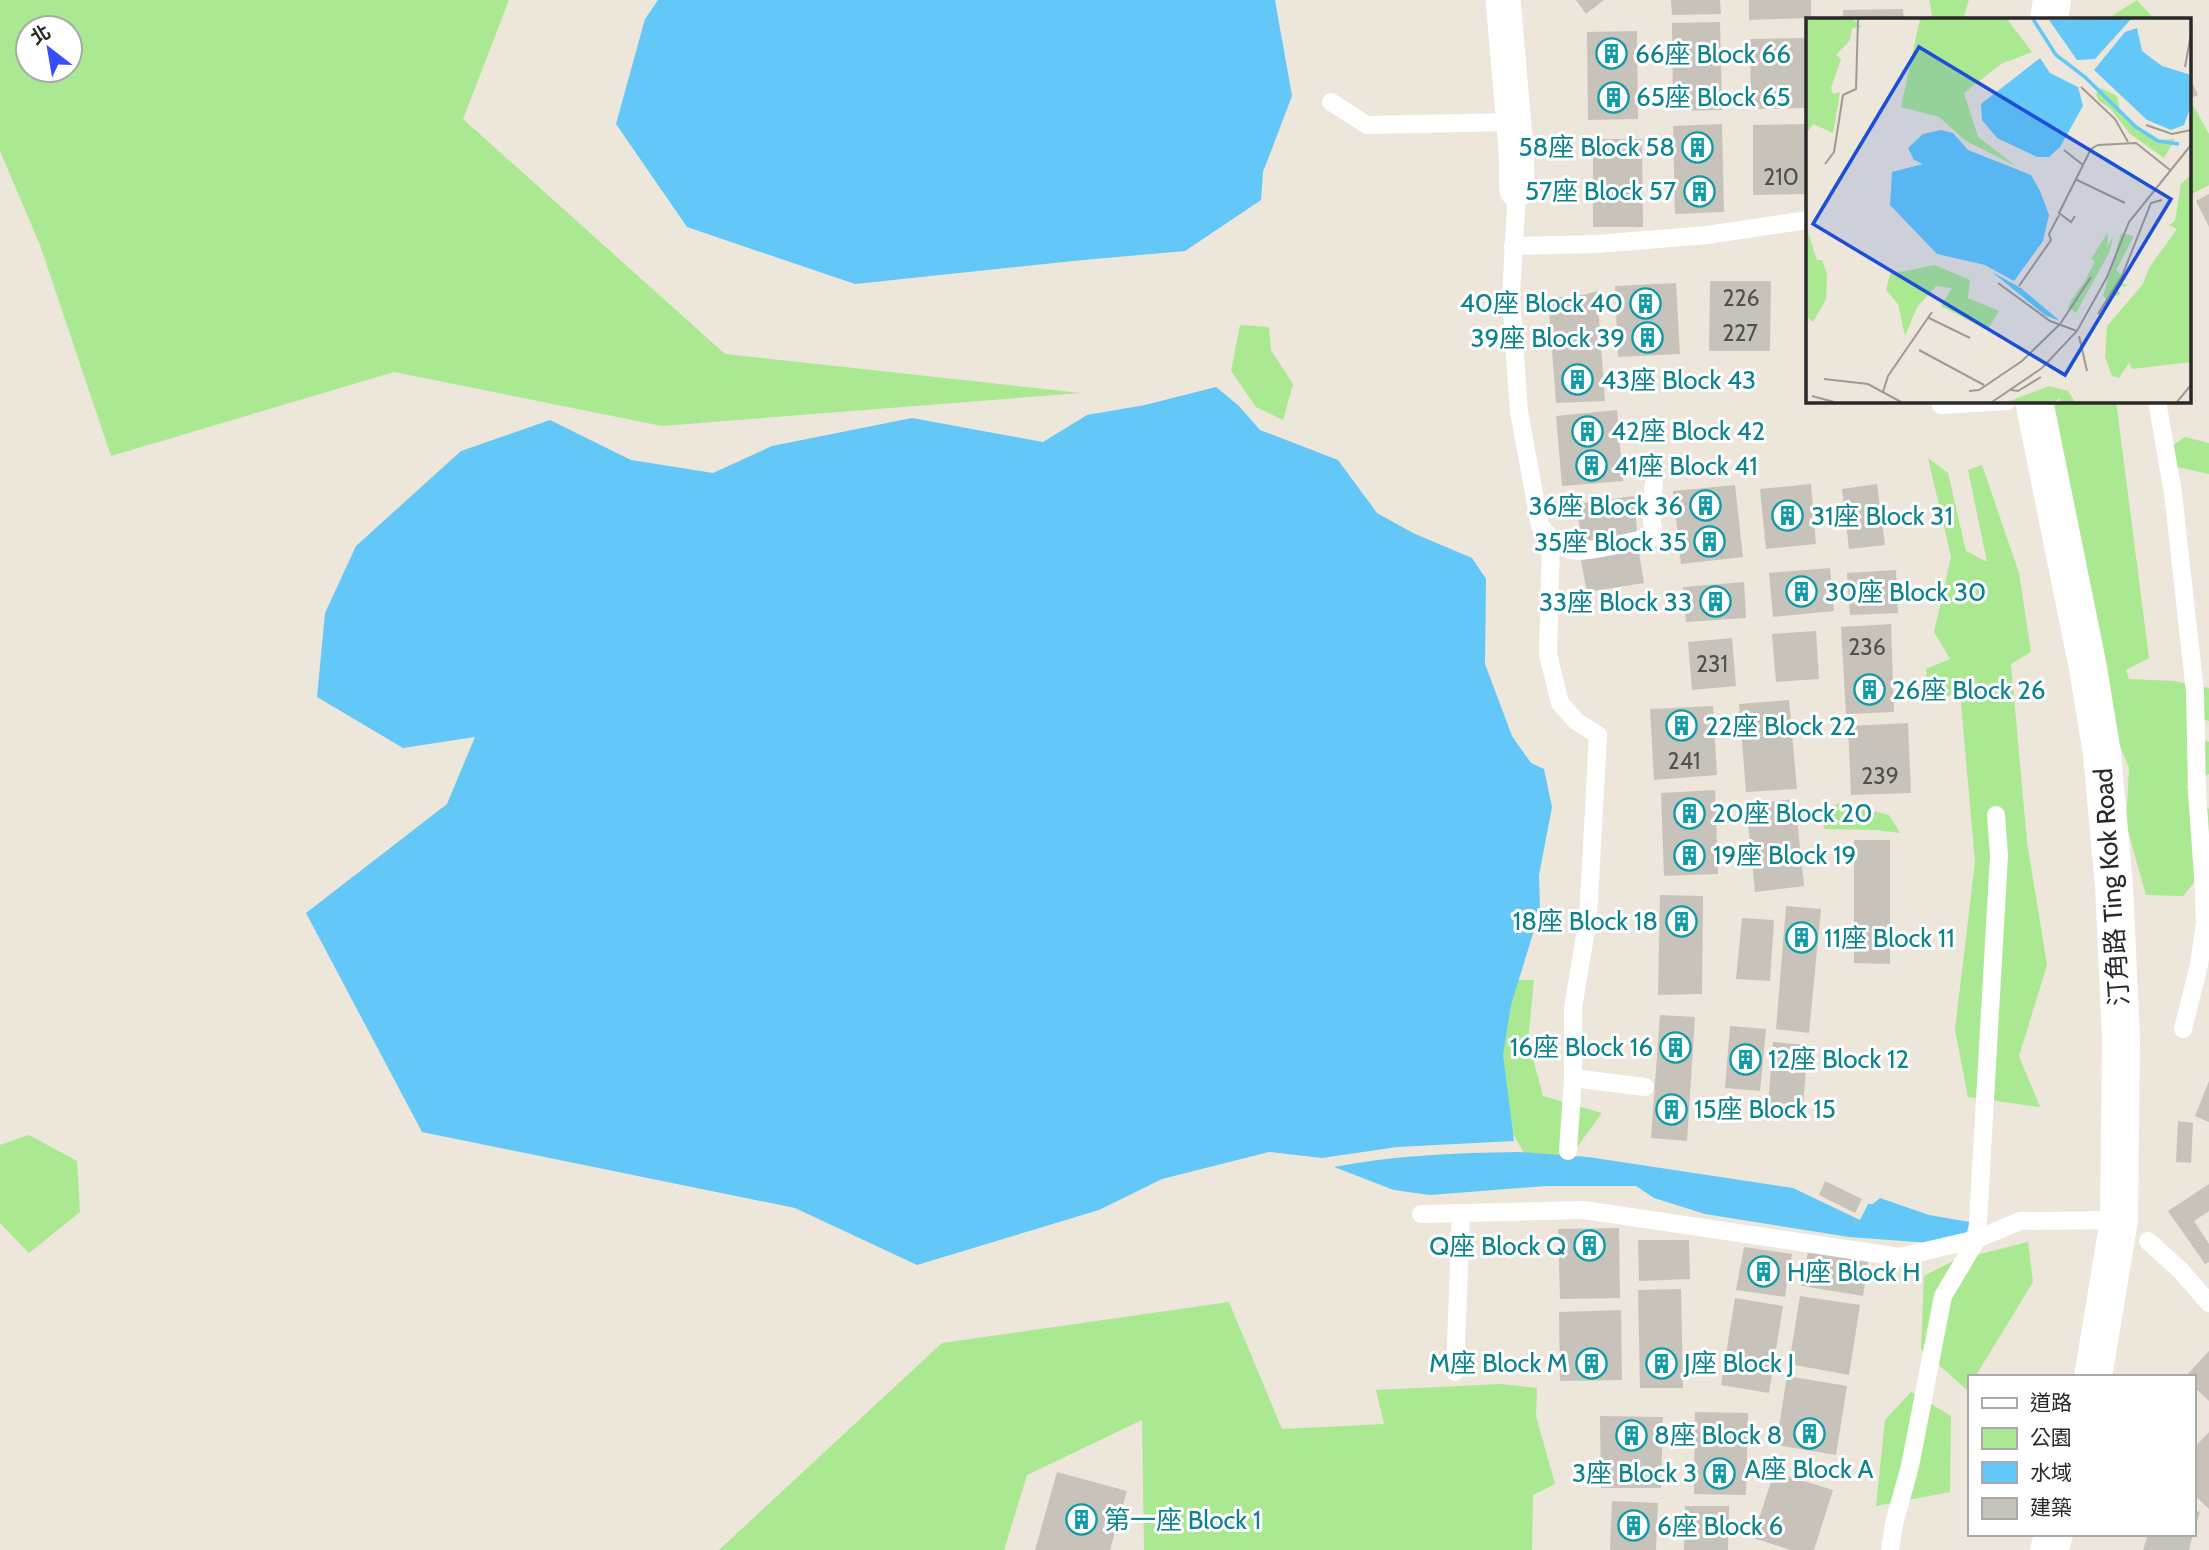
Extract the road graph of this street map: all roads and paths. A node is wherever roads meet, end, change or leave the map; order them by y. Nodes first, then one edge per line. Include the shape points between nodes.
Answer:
1 (1503, 0) edge
2 (2052, 0) edge
3 (2049, 18) edge
4 (1331, 102) dead end
5 (1513, 122) junction
6 (1517, 190) joint
7 (1806, 220) edge
8 (1513, 246) junction
9 (1990, 402) edge
10 (2034, 402) edge
11 (2157, 402) edge
12 (1941, 405) dead end
13 (1654, 484) dead end
14 (1552, 539) junction
15 (1996, 815) dead end
16 (2183, 1028) dead end
17 (1573, 1078) junction
18 (1645, 1087) dead end
19 (1569, 1150) dead end
20 (1421, 1214) dead end
21 (1461, 1214) junction
22 (2134, 1231) junction
23 (1977, 1239) junction
24 (2209, 1303) edge
25 (1455, 1372) dead end
26 (2093, 1375) edge
27 (1890, 1550) edge

1 - 5 street
2 - 3 main road
4 - 5 lane via 1367,125
5 - 6 street
6 - 8 lane
7 - 8 lane via 1707,235
8 - 14 lane via 1511,296 1519,412 1540,526
9 - 12 lane
10 - 22 main road, 汀角路 Ting Kok Road via 2102,754
11 - 16 lane via 2173,493 2195,692 2204,892 2199,965
13 - 14 lane via 1654,537 1585,550 1570,550
14 - 17 lane via 1548,654 1560,703 1598,735 1588,918 1573,1008
15 - 23 lane via 1999,856
17 - 18 lane
17 - 19 lane
20 - 21 lane
21 - 23 lane via 1584,1210 1900,1257
21 - 25 lane
22 - 23 lane via 2020,1221
22 - 24 lane via 2180,1270
22 - 26 main road, 汀角路 Ting Kok Road
23 - 27 lane via 1943,1296

